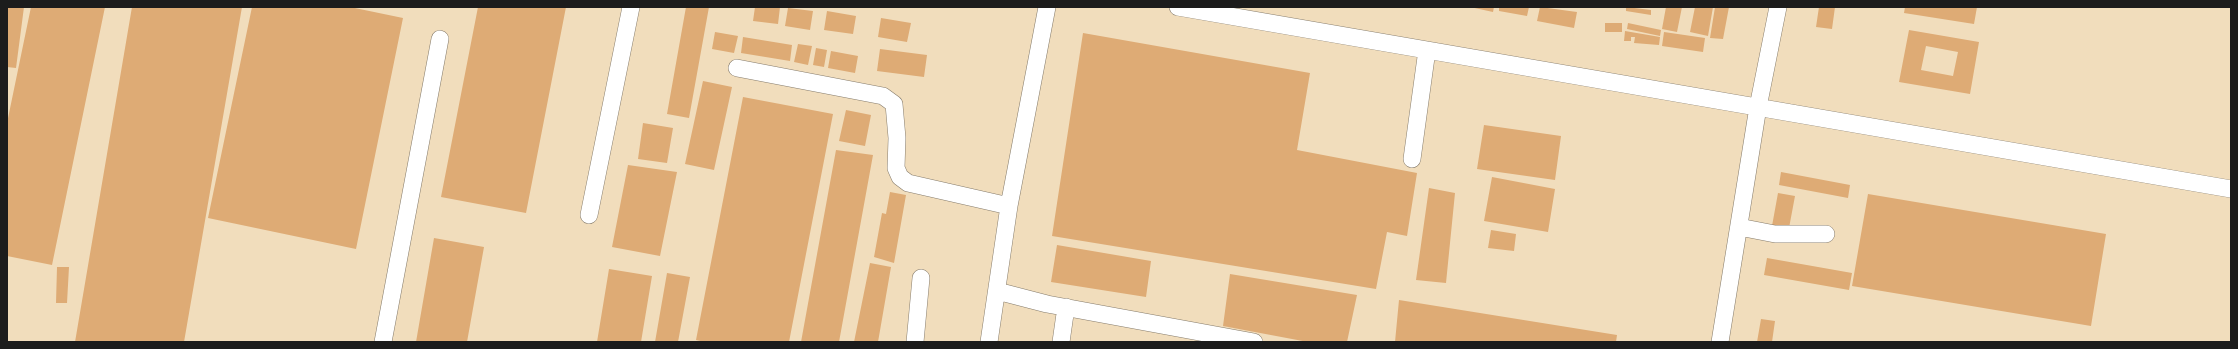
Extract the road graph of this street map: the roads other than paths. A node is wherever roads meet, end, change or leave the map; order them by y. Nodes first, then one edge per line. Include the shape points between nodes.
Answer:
1 (631, 7) edge
2 (1047, 7) edge
3 (1178, 7) edge
4 (1778, 7) edge
5 (440, 39) dead end
6 (1427, 50) junction
7 (737, 68) dead end
8 (1758, 107) junction
9 (1412, 159) dead end
10 (2231, 189) edge
11 (1009, 206) junction
12 (589, 215) dead end
13 (1739, 227) junction
14 (1826, 234) dead end
15 (921, 278) dead end
16 (997, 291) junction
17 (1066, 307) junction
18 (383, 342) edge
19 (915, 342) edge
20 (989, 342) edge
21 (1061, 342) edge
22 (1254, 342) edge
23 (1720, 342) edge

1 - 12 street
2 - 11 street
3 - 6 street
4 - 8 street
5 - 18 street
6 - 8 street
6 - 9 street
7 - 11 street via 883,96 894,104 896,168 900,177 908,183
8 - 10 street
8 - 13 street
11 - 16 street
13 - 14 street via 1775,234
13 - 23 street
15 - 19 street
16 - 17 street
16 - 20 street
17 - 21 street
17 - 22 street

